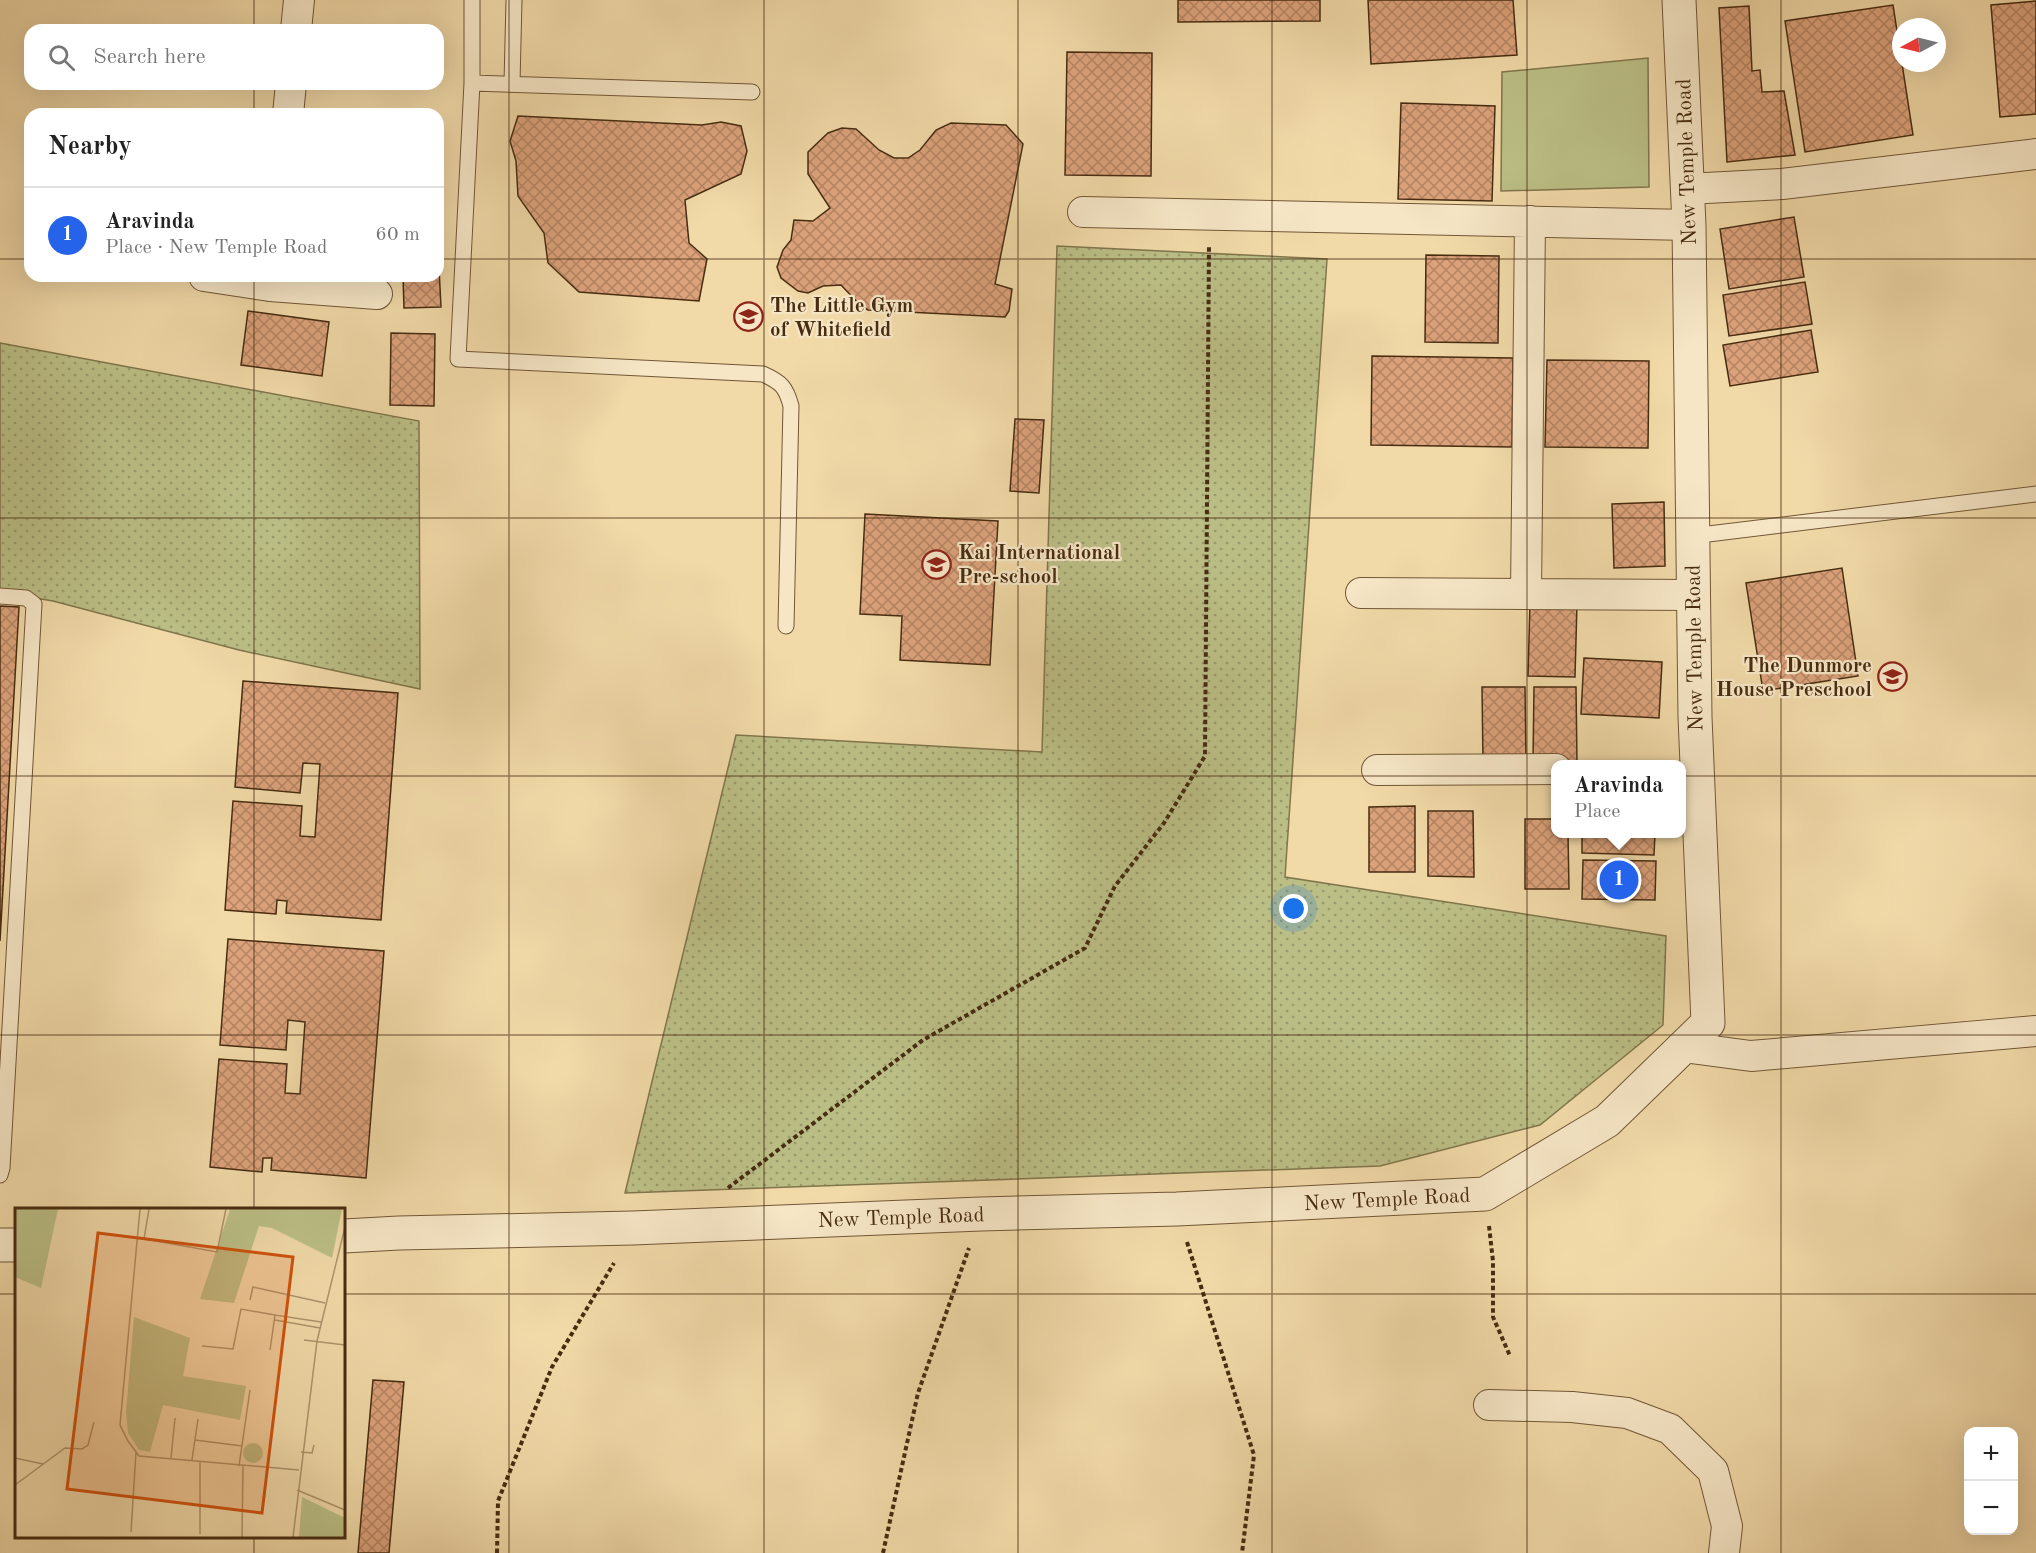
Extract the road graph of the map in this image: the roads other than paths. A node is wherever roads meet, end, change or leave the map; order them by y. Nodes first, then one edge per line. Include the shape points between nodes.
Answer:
1 (299, 0) edge
2 (472, 0) edge
3 (514, 0) edge
4 (1679, 0) edge
5 (297, 24) edge
6 (471, 83) junction
7 (512, 83) junction
8 (290, 90) edge
9 (752, 92) dead end
10 (289, 108) edge
11 (2036, 154) edge
12 (1687, 189) junction
13 (1083, 212) dead end
14 (1530, 221) junction
15 (1689, 225) junction
16 (279, 282) edge
17 (378, 294) dead end
18 (2036, 494) edge
19 (1692, 536) junction
20 (1361, 593) dead end
21 (1526, 594) junction
22 (1692, 595) junction
23 (0, 596) edge
24 (786, 626) dead end
25 (1551, 769) edge
26 (1689, 769) edge
27 (1377, 770) dead end
28 (2036, 1031) edge
29 (1683, 1047) junction
30 (0, 1175) edge
31 (345, 1236) edge
32 (1489, 1405) dead end
33 (1724, 1553) edge

1 - 5 street
2 - 6 lane
3 - 7 lane
4 - 12 street, New Temple Road
6 - 7 lane
6 - 24 lane via 458,359 763,374 778,380 791,406
7 - 9 lane
8 - 10 street
11 - 12 street via 1782,184
12 - 15 street, New Temple Road
13 - 14 street
14 - 15 street
14 - 21 street
15 - 19 street, New Temple Road
16 - 17 street
18 - 19 lane
19 - 22 street, New Temple Road
20 - 21 street
21 - 22 street
22 - 26 street, New Temple Road
23 - 30 lane via 26,598 34,604
25 - 27 street
26 - 29 street, New Temple Road via 1708,1023
28 - 29 street via 1751,1056
29 - 31 street, New Temple Road via 1607,1121 1485,1194 1177,1209
32 - 33 street via 1627,1413 1670,1429 1713,1471 1727,1526

